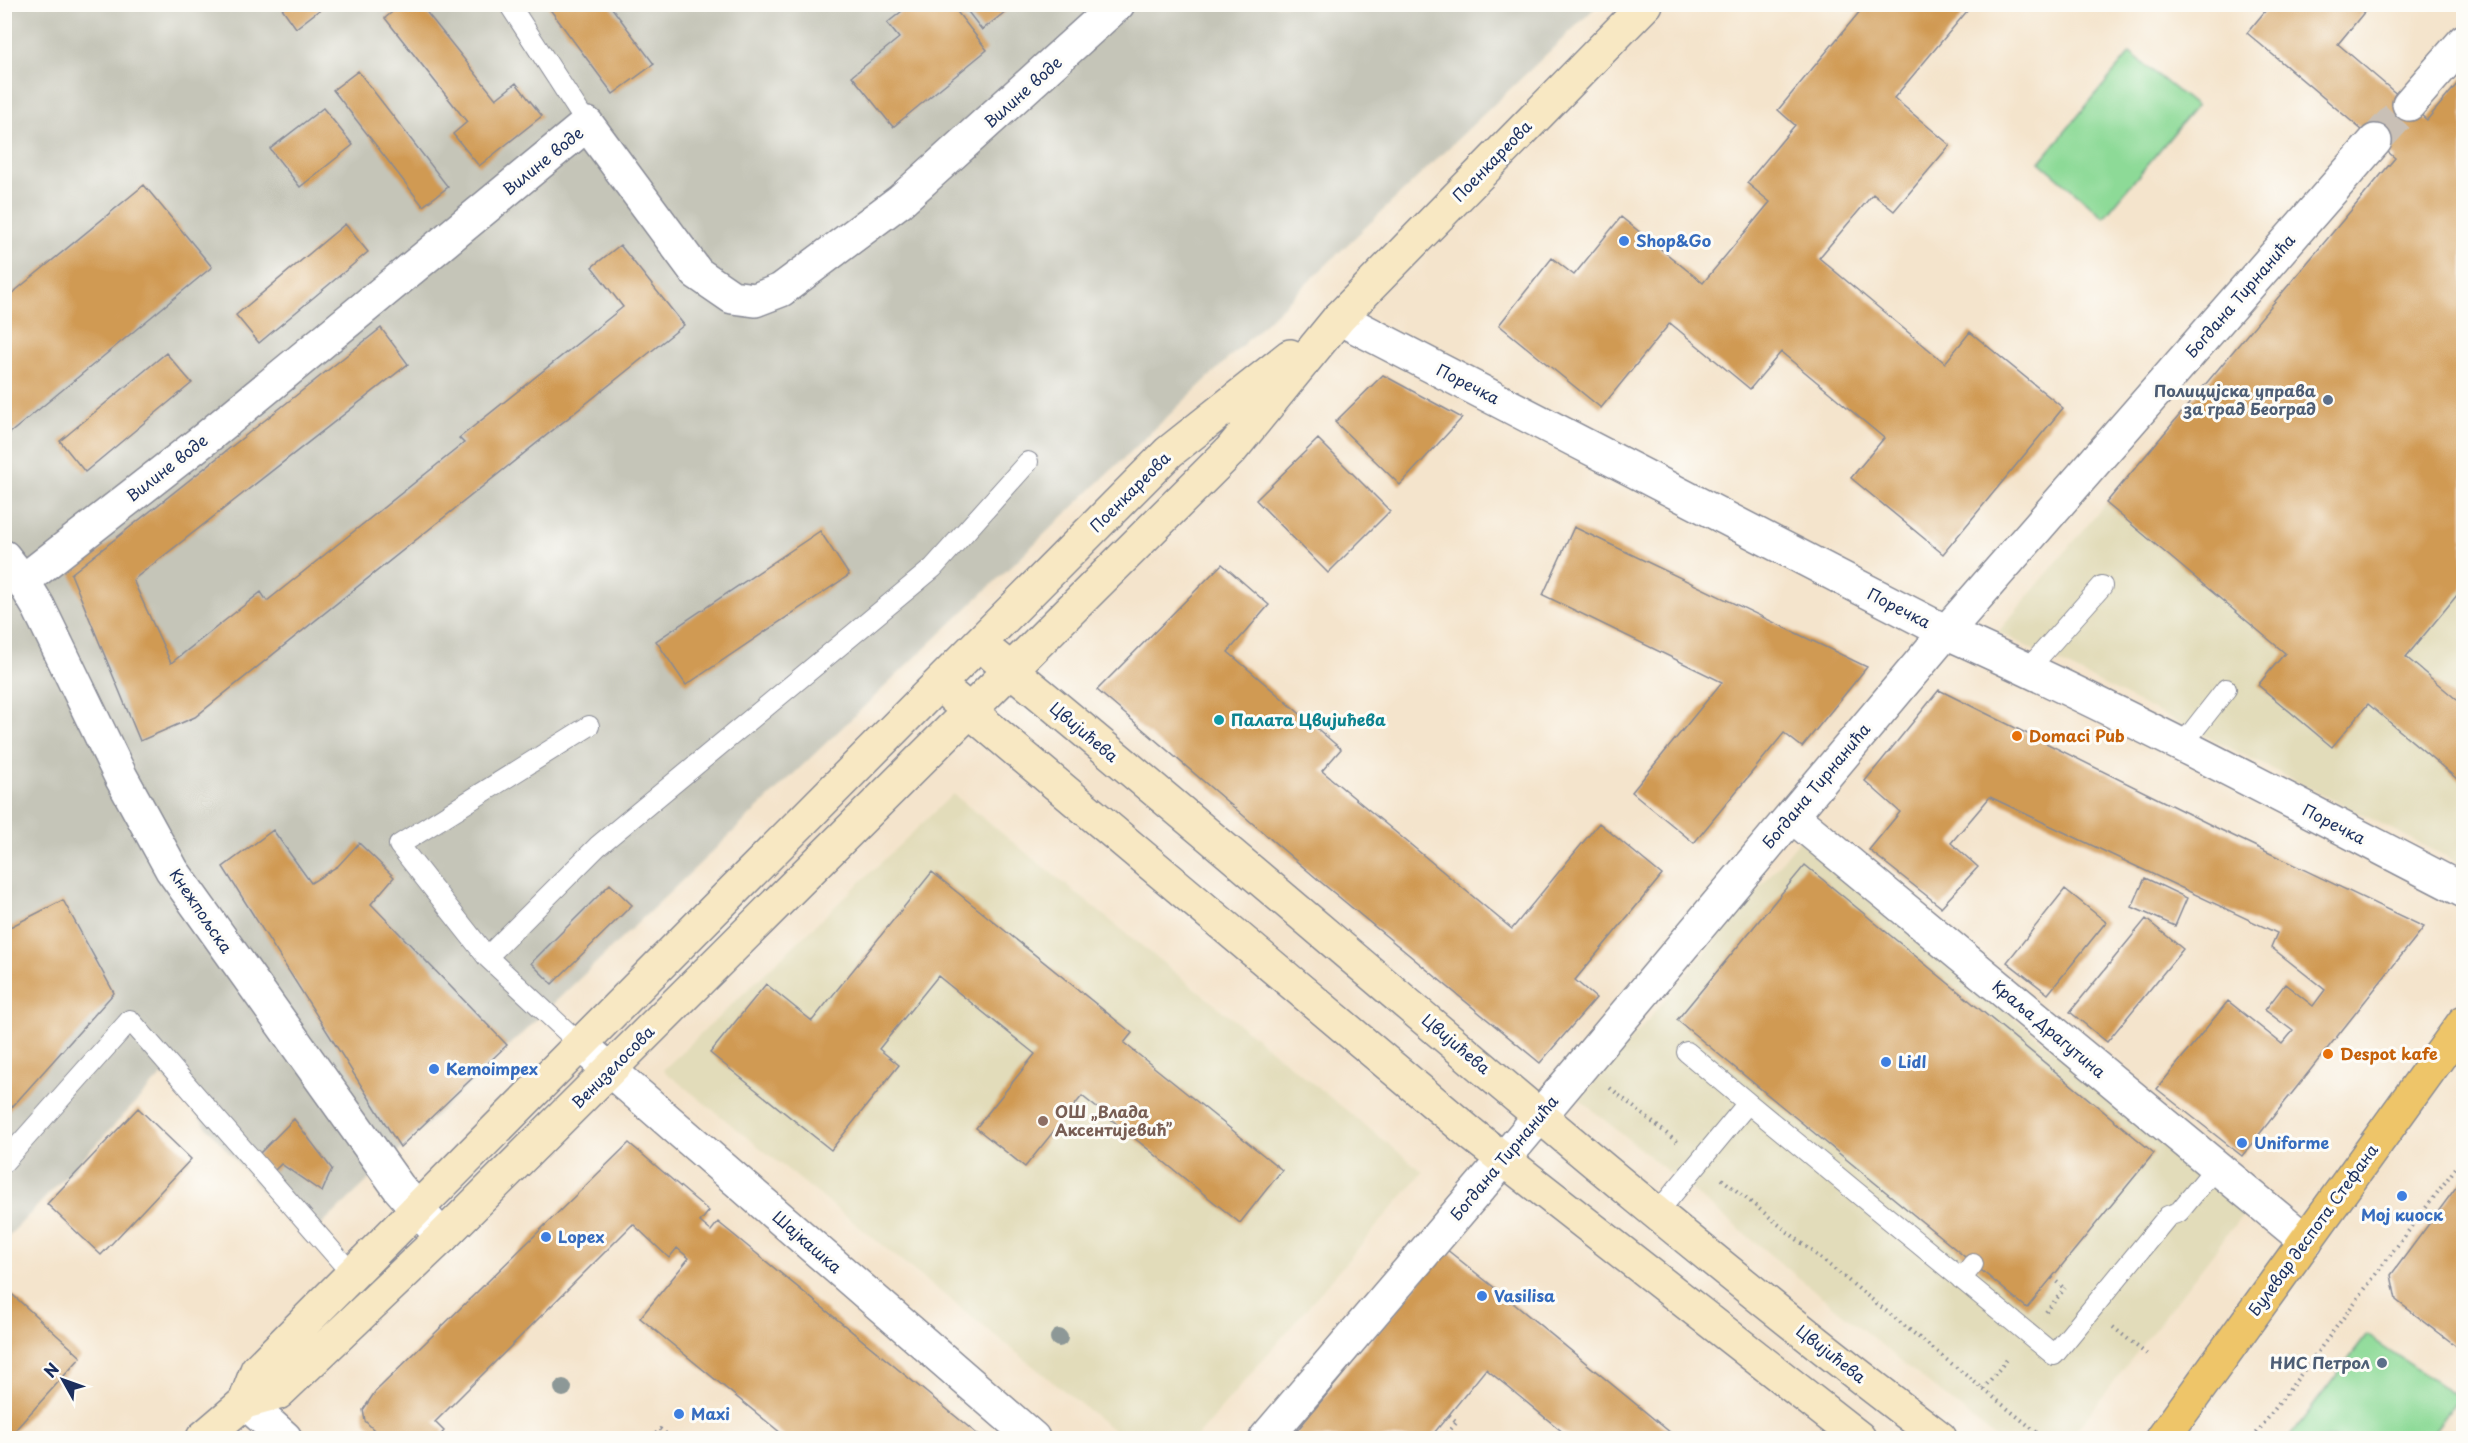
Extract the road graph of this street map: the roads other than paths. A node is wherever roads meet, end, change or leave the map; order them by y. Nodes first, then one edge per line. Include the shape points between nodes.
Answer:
1 (509, 4) edge
2 (1118, 4) edge
3 (1646, 4) edge
4 (2463, 40) edge
5 (2409, 104) tunnel mouth
6 (587, 124) junction
7 (2375, 141) tunnel mouth
8 (1339, 318) junction
9 (1028, 462) dead end
10 (14, 569) edge
11 (2102, 586) dead end
12 (1956, 621) junction
13 (978, 643) junction
14 (2028, 669) junction
15 (1011, 670) junction
16 (938, 683) junction
17 (2226, 689) dead end
18 (969, 711) junction
19 (589, 726) dead end
20 (2182, 745) junction
21 (1791, 816) junction
22 (2463, 891) edge
23 (487, 957) junction
24 (2463, 1022) edge
25 (581, 1045) junction
26 (1687, 1052) dead end
27 (610, 1071) junction
28 (1748, 1103) junction
29 (1541, 1115) junction
30 (1503, 1160) junction
31 (4, 1161) edge
32 (2211, 1163) junction
33 (417, 1210) junction
34 (1657, 1213) junction
35 (442, 1237) junction
36 (2306, 1241) junction
37 (353, 1275) junction
38 (245, 1402) junction
39 (203, 1438) edge
40 (285, 1438) edge
41 (1033, 1438) edge
42 (1266, 1438) edge
43 (1859, 1438) edge
44 (1940, 1438) edge
45 (2163, 1438) edge

1 - 6 lane
2 - 6 street, Вилине воде via 900,201 780,290 755,300 732,297 697,273
3 - 8 street, Поенкареова
4 - 5 street
6 - 10 street, Вилине воде via 206,438
7 - 12 street, Богдана Тирнанића
8 - 12 street, Поречка
8 - 13 street, Поенкареова via 1169,452
8 - 15 street, Поенкареова via 1231,450
9 - 23 lane via 933,568 598,846
10 - 33 street, Кнежпољска via 39,608 121,777 172,870
11 - 14 lane
12 - 14 street, Поречка
12 - 21 street, Богдана Тирнанића
13 - 15 street, Цвијићева
13 - 16 street, Поенкареова
14 - 20 street, Поречка
15 - 18 street, Поенкареова
15 - 29 street, Цвијићева
16 - 18 street
16 - 25 street, Венизелосова
17 - 20 lane
18 - 27 street, Венизелосова
18 - 30 street
19 - 23 lane via 399,845
20 - 22 street, Поречка
21 - 29 street, Богдана Тирнанића
21 - 32 street, Краља Драгутина
23 - 25 lane
24 - 36 main road, Булевар деспота Стефана
25 - 27 street, Шајкашка
25 - 33 street, Венизелосова
26 - 28 lane
27 - 35 street, Венизелосова
27 - 41 street, Шајкашка
28 - 32 lane via 1967,1271 2054,1355 2169,1216 2170,1204
28 - 34 lane
29 - 30 street, Богдана Тирнанића
29 - 34 street, Цвијићева
30 - 42 street, Богдана Тирнанића
30 - 43 street
31 - 37 lane via 130,1020
32 - 36 street, Краља Драгутина
33 - 35 street, Кнежпољска
33 - 37 street, Венизелосова
34 - 44 street, Цвијићева via 1831,1356
35 - 38 street, Венизелосова via 278,1393
36 - 45 main road, Булевар деспота Стефана
37 - 38 street, Венизелосова via 257,1370
38 - 39 street, Венизелосова
38 - 40 street

